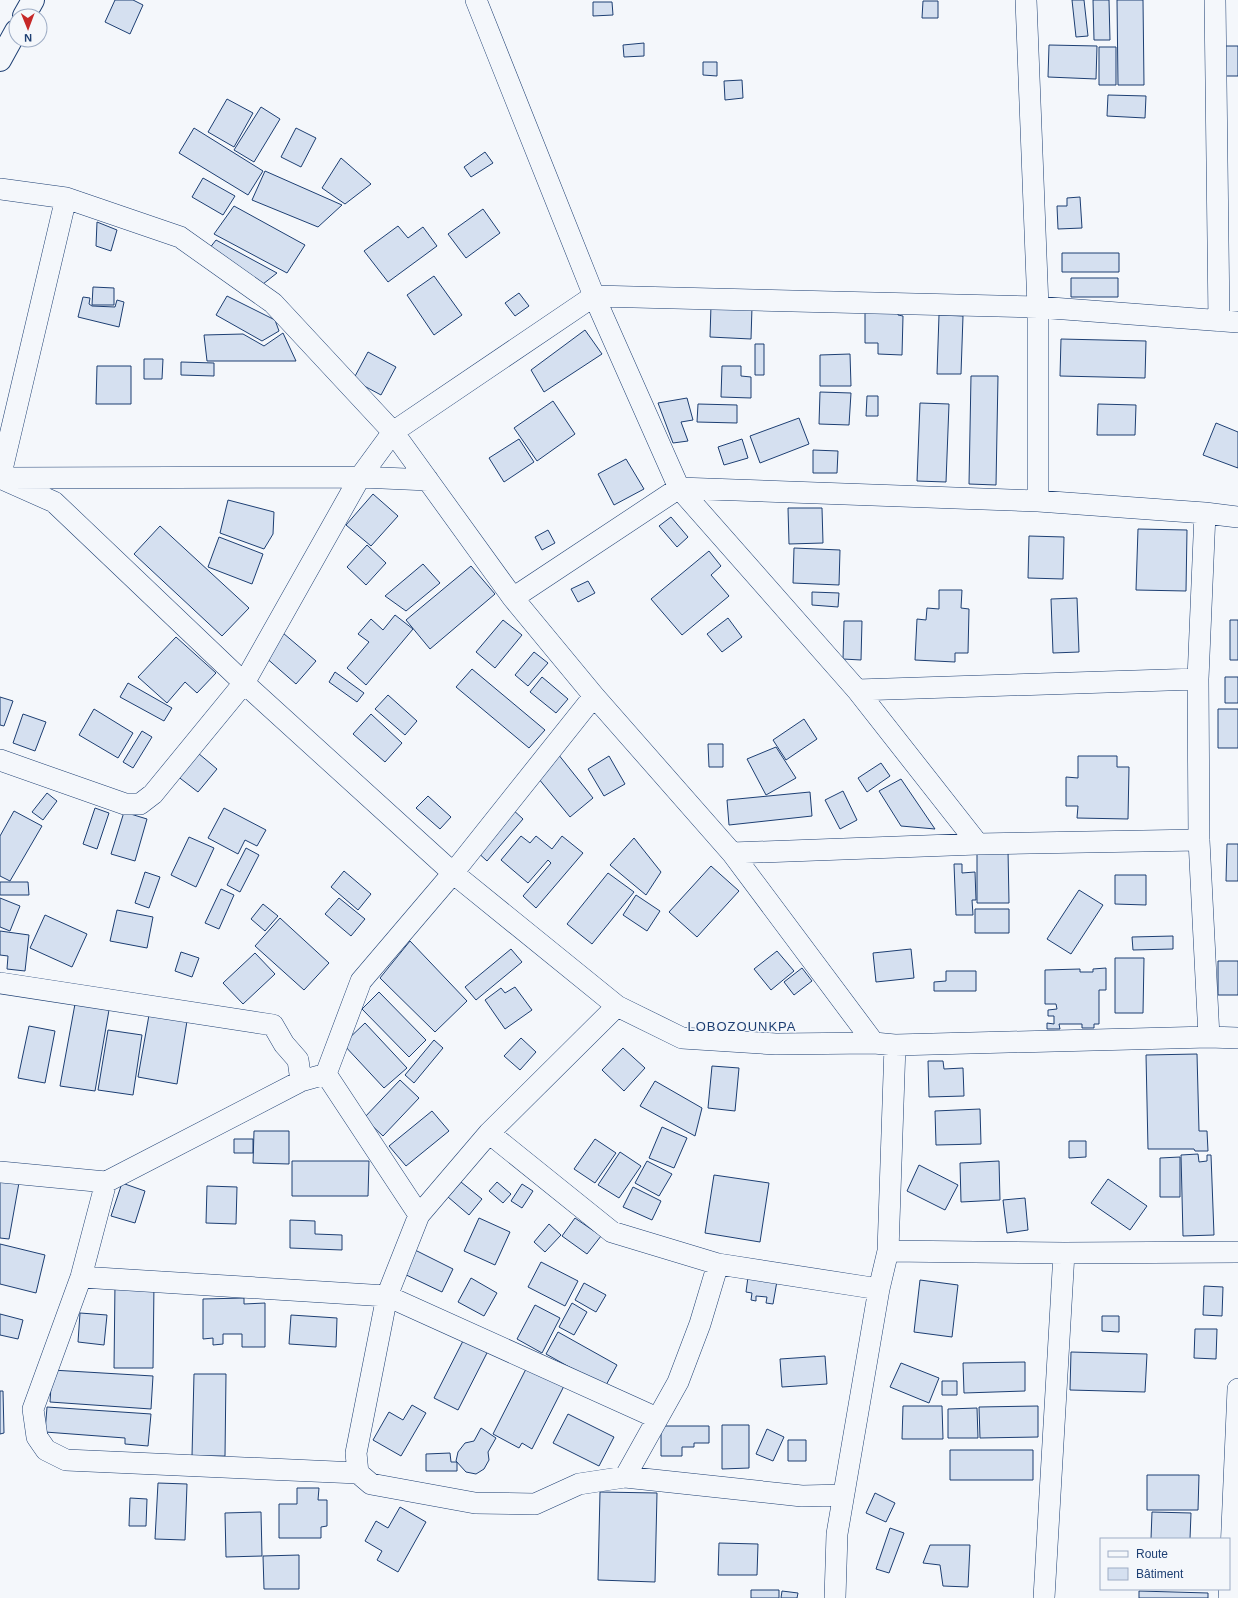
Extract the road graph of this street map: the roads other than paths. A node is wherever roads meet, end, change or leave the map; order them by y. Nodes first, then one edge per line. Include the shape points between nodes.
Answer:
1 (476, 0) edge
2 (1026, 0) edge
3 (1215, 0) edge
4 (8, 46) edge
5 (0, 60) edge
6 (0, 189) edge
7 (66, 198) junction
8 (594, 296) junction
9 (1038, 308) junction
10 (1228, 322) edge
11 (393, 432) junction
12 (360, 477) junction
13 (0, 478) edge
14 (428, 480) junction
15 (0, 483) edge
16 (679, 488) junction
17 (1038, 501) junction
18 (54, 502) junction
19 (1205, 513) junction
20 (1238, 517) edge
21 (513, 598) junction
22 (1198, 679) junction
23 (244, 683) junction
24 (857, 690) junction
25 (594, 696) junction
26 (0, 760) edge
27 (1200, 840) junction
28 (978, 844) junction
29 (732, 853) junction
30 (453, 873) junction
31 (0, 983) edge
32 (617, 1006) junction
33 (1209, 1037) junction
34 (1238, 1038) edge
35 (874, 1043) junction
36 (895, 1045) junction
37 (326, 1074) junction
38 (301, 1081) junction
39 (488, 1133) junction
40 (0, 1172) edge
41 (106, 1182) junction
42 (419, 1215) junction
43 (888, 1252) junction
44 (1238, 1252) edge
45 (1064, 1253) junction
46 (718, 1264) junction
47 (81, 1277) junction
48 (879, 1289) junction
49 (387, 1296) junction
50 (1238, 1389) edge
51 (657, 1418) junction
52 (358, 1473) junction
53 (626, 1477) junction
54 (844, 1495) junction
55 (1230, 1575) edge
56 (835, 1598) edge
57 (1044, 1598) edge

1 - 8 street
2 - 9 street
3 - 10 street
4 - 5 street
6 - 7 street
7 - 11 street via 180,237 273,303
7 - 13 street
8 - 9 street
8 - 11 street
8 - 16 street
9 - 10 street
9 - 17 street
11 - 12 street
11 - 14 street
12 - 13 street
12 - 14 street
12 - 23 street
13 - 18 street
14 - 21 street
15 - 18 street
16 - 17 street
16 - 21 street
16 - 24 street
17 - 19 street
18 - 23 street
19 - 20 street
19 - 22 street
21 - 25 street
22 - 24 street
22 - 27 street
23 - 26 street via 153,794 140,804 125,804
23 - 30 street
24 - 28 street
25 - 29 street
25 - 30 street
27 - 28 street
27 - 33 street
28 - 29 street
29 - 35 street
30 - 32 street
30 - 37 street via 361,981
31 - 38 street via 273,1025 284,1044 298,1060
32 - 35 street via 682,1038 776,1044
32 - 39 street
33 - 34 street
33 - 36 street
35 - 36 street
36 - 43 street
37 - 38 street
37 - 42 street
38 - 41 street
39 - 42 street
39 - 46 street via 612,1232
40 - 41 street
41 - 47 street
42 - 49 street
43 - 45 street
43 - 48 street
44 - 45 street
45 - 57 street
46 - 48 street
46 - 51 street via 700,1324 678,1382
47 - 49 street
47 - 52 street via 33,1409 37,1437 46,1450 66,1460
48 - 54 street
49 - 51 street
49 - 52 street via 356,1453
50 - 55 street
51 - 53 street
52 - 53 street via 371,1484 475,1503 535,1504 579,1484
53 - 54 street via 802,1496
54 - 56 street via 837,1534

